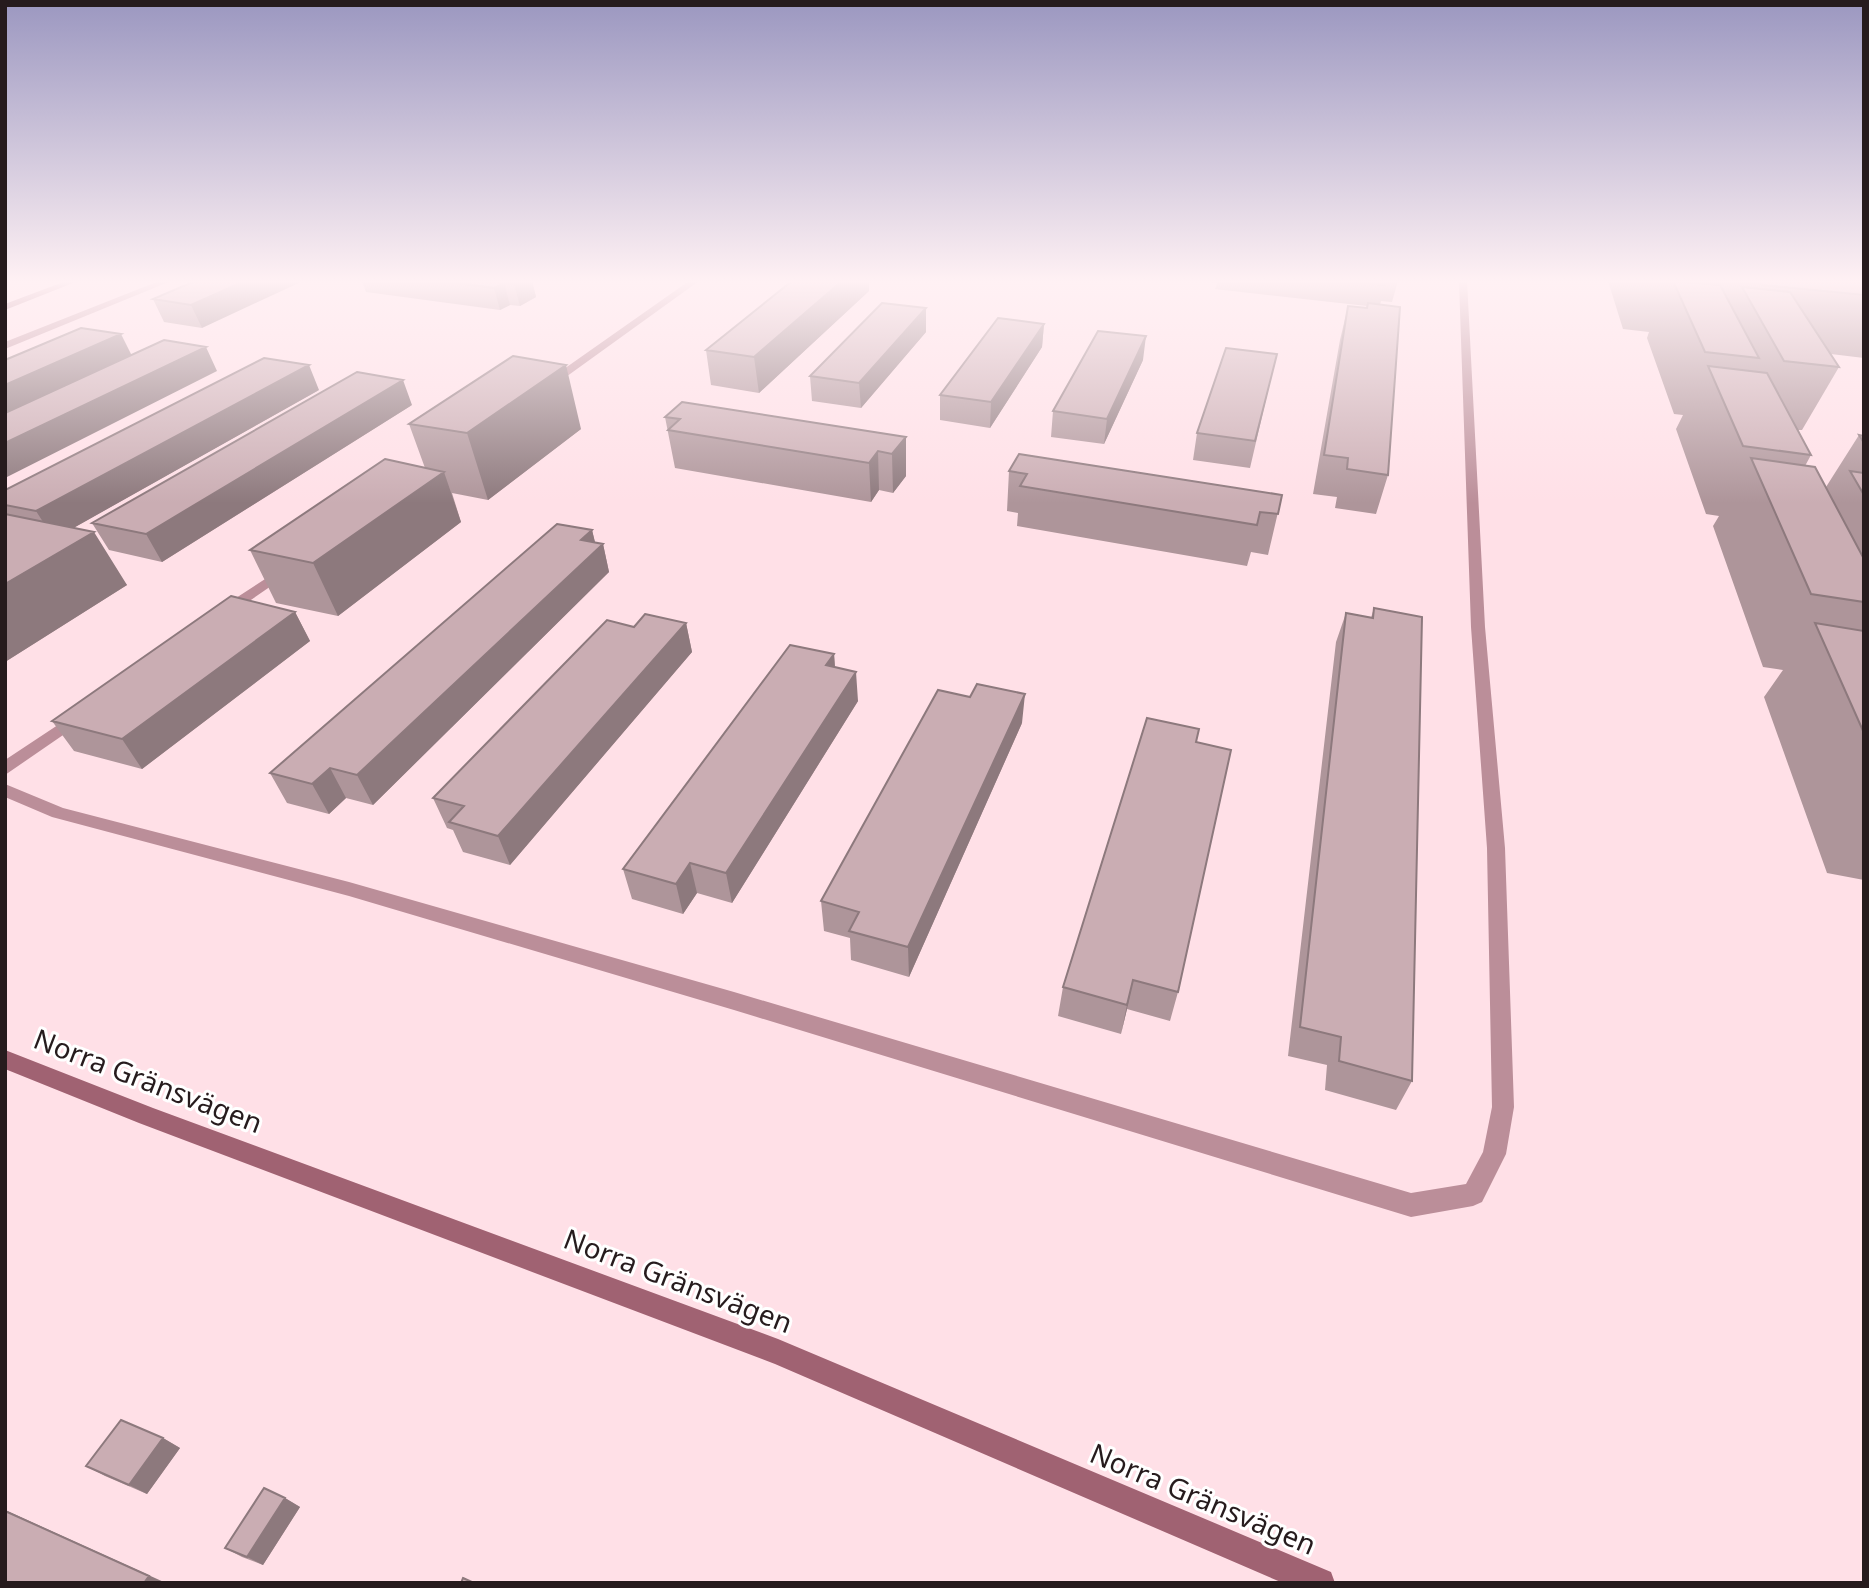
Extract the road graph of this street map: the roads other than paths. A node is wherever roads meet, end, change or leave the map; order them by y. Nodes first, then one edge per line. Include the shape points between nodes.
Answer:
1 (590, 355) edge
2 (1466, 355) edge
3 (542, 389) edge
4 (303, 558) edge
5 (213, 620) edge
6 (92, 706) edge
7 (5, 769) edge
8 (5, 790) edge
9 (5, 1059) edge
10 (1320, 1583) edge

1 - 3 street
2 - 8 street via 1478,627 1496,848 1503,1107 1494,1153 1473,1194 1411,1205 349,889 58,813
4 - 5 street
6 - 7 street
9 - 10 street, Norra Gränsvägen via 778,1352

